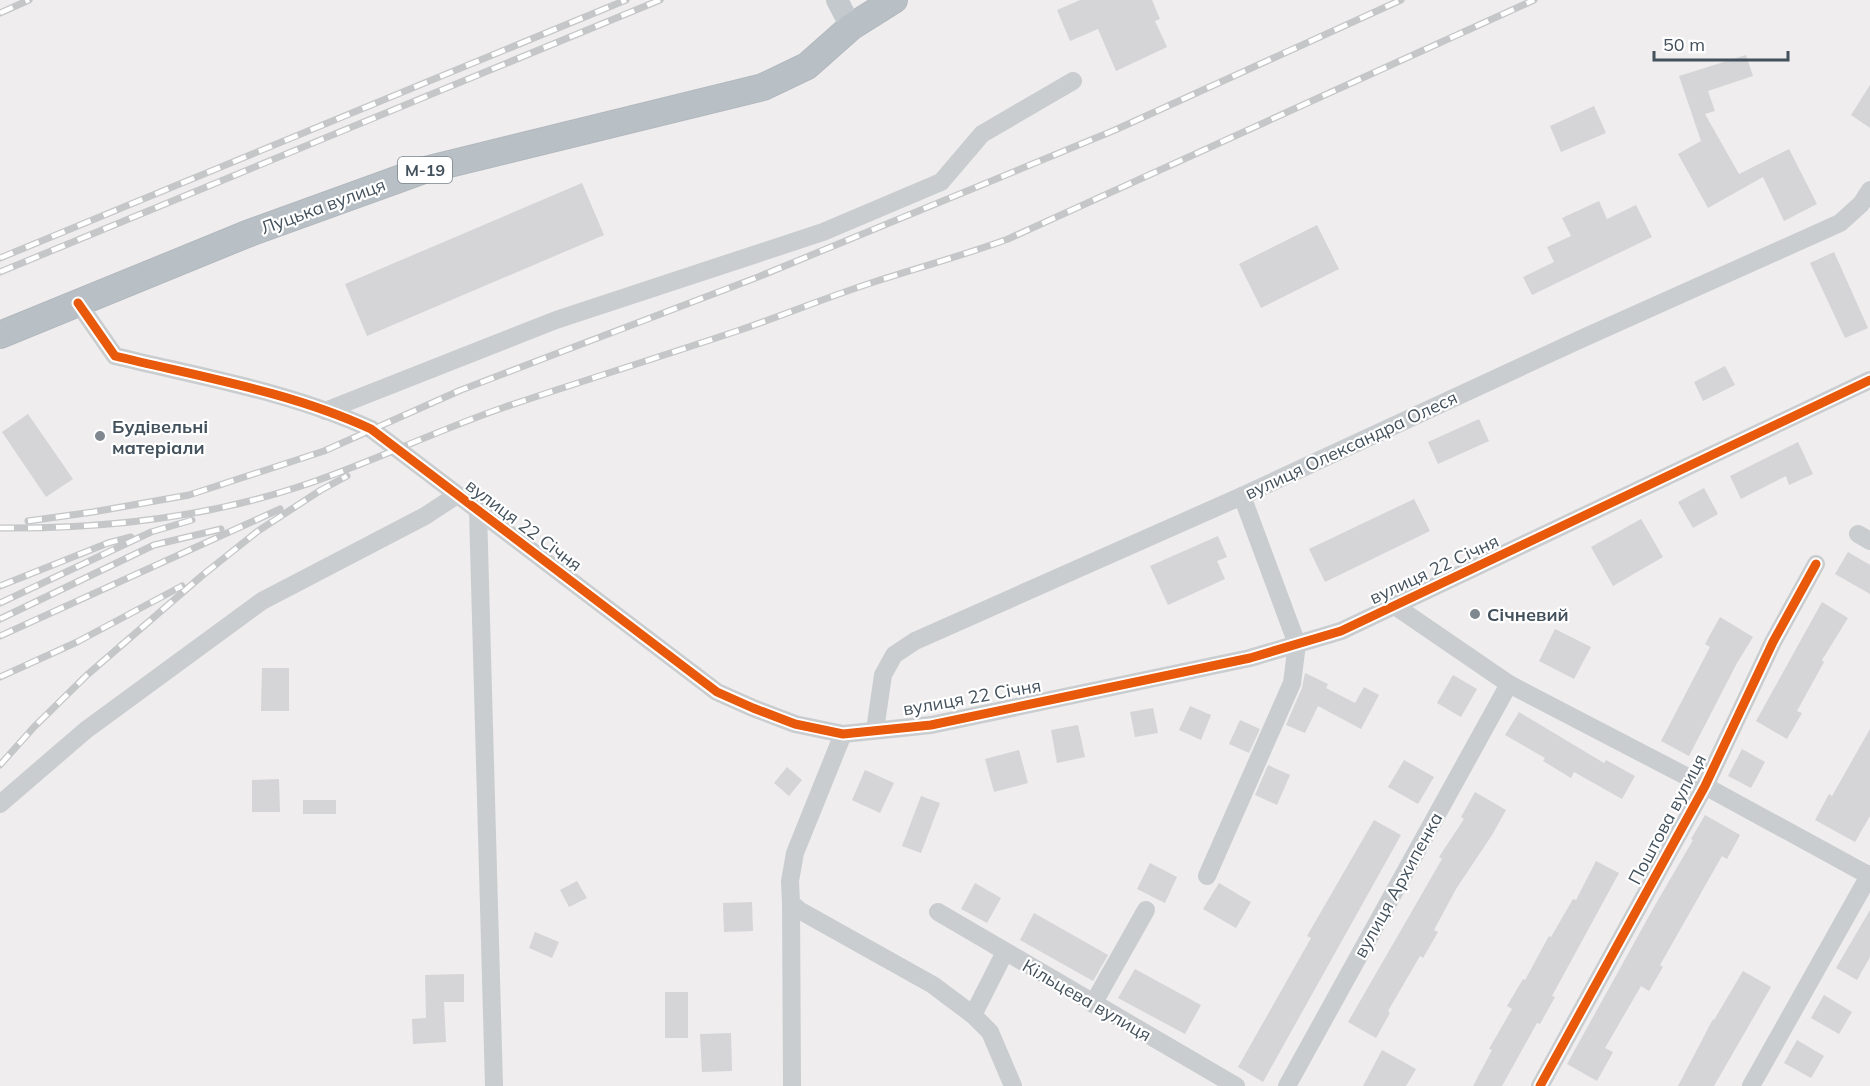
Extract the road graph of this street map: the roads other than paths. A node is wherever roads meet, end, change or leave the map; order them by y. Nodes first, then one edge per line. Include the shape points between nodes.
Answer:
1 (837, 0) edge
2 (894, 0) edge
3 (851, 27) junction
4 (1073, 81) dead end
5 (1870, 190) edge
6 (78, 303) junction
7 (0, 335) edge
8 (1870, 380) edge
9 (325, 411) junction
10 (457, 495) junction
11 (1242, 496) junction
12 (478, 511) junction
13 (1816, 564) dead end
14 (1395, 606) junction
15 (1297, 644) junction
16 (1509, 684) junction
17 (875, 730) junction
18 (843, 734) junction
19 (1705, 786) junction
20 (0, 804) edge
21 (1207, 876) dead end
22 (1870, 876) edge
23 (791, 903) junction
24 (1146, 910) dead end
25 (938, 912) dead end
26 (1005, 952) junction
27 (1093, 1004) junction
28 (973, 1015) junction
29 (494, 1086) edge
30 (792, 1086) edge
31 (1012, 1086) edge
32 (1236, 1086) edge
33 (1287, 1086) edge
34 (1540, 1086) edge
35 (1751, 1086) edge

1 - 3 main road
2 - 3 highway, М-19
3 - 6 highway, Луцька вулиця / М-19 via 807,66 763,87 421,171 247,234
4 - 9 street via 982,134 941,182 823,232 556,320
5 - 11 street, вулиця Олександра Олеся via 1840,223
6 - 7 highway, Луцька вулиця / М-19
6 - 9 street, вулиця 22 Січня via 116,356 266,392
8 - 14 street, вулиця 22 Січня
9 - 10 street, вулиця 22 Січня via 371,429
10 - 12 street, вулиця 22 Січня
10 - 20 street via 425,516 262,601 86,730
11 - 15 street
11 - 17 street, вулиця Олександра Олеся via 915,641 894,655 883,675
12 - 18 street, вулиця 22 Січня via 717,692 795,724
12 - 29 street
13 - 19 street, Поштова вулиця via 1773,642
14 - 15 street, вулиця 22 Січня via 1341,631
14 - 16 street
15 - 17 street, вулиця 22 Січня via 1250,658 942,723
15 - 21 street via 1292,683
16 - 19 street
16 - 33 street, вулиця Архипенка
17 - 18 street, вулиця 22 Січня
18 - 23 street via 795,853
19 - 22 street
19 - 34 street, Поштова вулиця
22 - 35 street
23 - 28 street via 933,985
23 - 30 street
24 - 27 street
25 - 26 street, Кільцева вулиця
26 - 27 street, Кільцева вулиця
26 - 28 street
27 - 32 street, Кільцева вулиця
28 - 31 street via 990,1032

